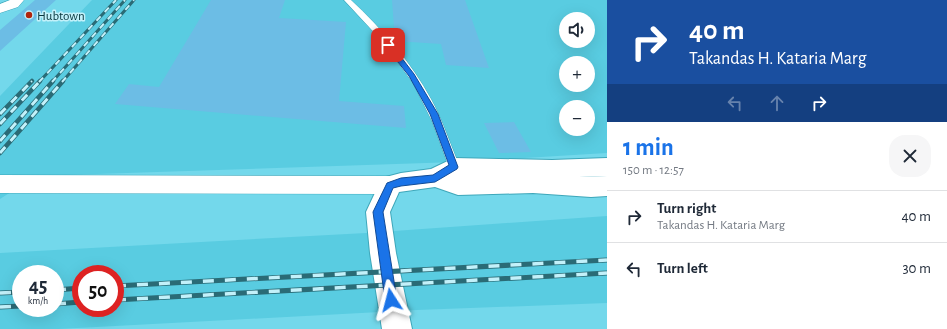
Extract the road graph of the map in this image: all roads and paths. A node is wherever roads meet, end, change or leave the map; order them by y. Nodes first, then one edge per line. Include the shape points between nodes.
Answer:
1 (18, 0) edge
2 (346, 0) edge
3 (0, 9) edge
4 (607, 167) edge
5 (444, 172) junction
6 (529, 176) junction
7 (0, 184) edge
8 (390, 185) junction
9 (607, 186) edge
10 (397, 329) edge

1 - 3 street
2 - 5 lane via 380,35 412,76 434,114
4 - 6 main road
5 - 6 main road via 458,185
5 - 8 main road
6 - 9 main road via 591,187
7 - 8 street
8 - 10 main road via 378,212

